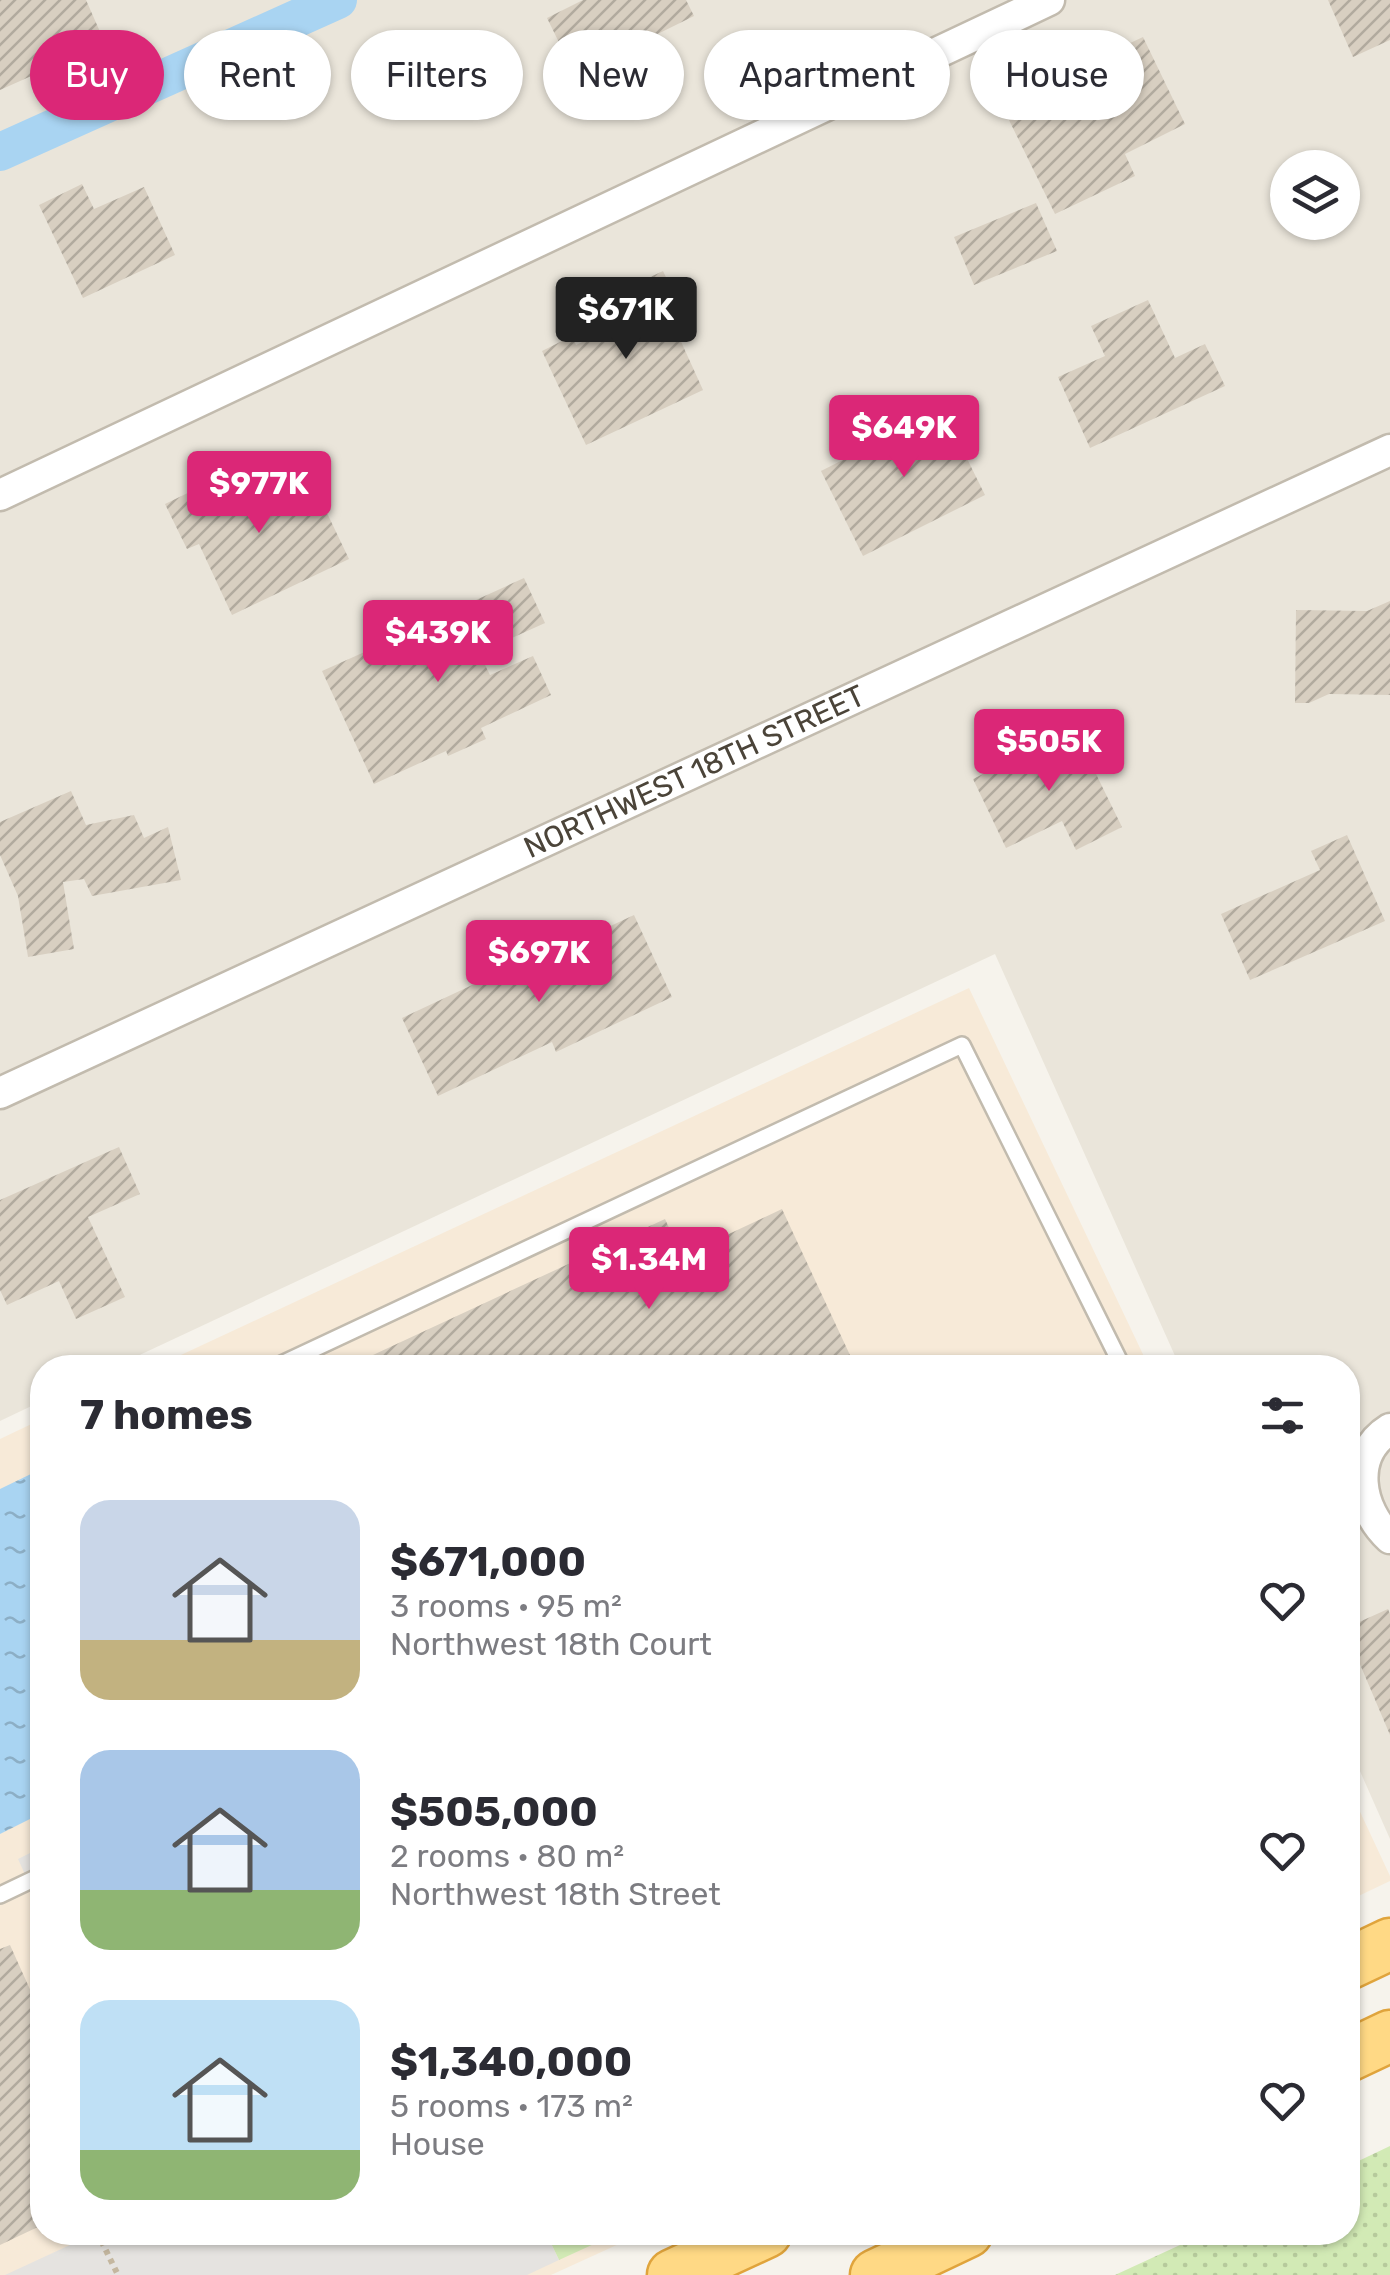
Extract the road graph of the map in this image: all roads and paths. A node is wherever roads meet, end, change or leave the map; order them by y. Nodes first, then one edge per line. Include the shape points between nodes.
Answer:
1 (1049, 0) edge
2 (1390, 450) edge
3 (0, 495) edge
4 (0, 1094) edge
5 (301, 1355) edge
6 (1111, 1355) edge
7 (1390, 1429) edge
8 (1390, 1538) edge
9 (30, 1881) edge
10 (0, 1896) edge
11 (1390, 1944) edge
12 (1360, 1958) edge
13 (1390, 2036) edge
14 (1360, 2050) edge
15 (103, 2245) edge
16 (738, 2245) edge
17 (940, 2245) edge
18 (118, 2275) edge
19 (673, 2275) edge
20 (876, 2275) edge

1 - 3 street
2 - 4 street, NORTHWEST 18TH STREET
5 - 6 lane via 962,1044
7 - 8 street via 1369,1453 1362,1475 1372,1520
9 - 10 lane
11 - 12 highway
13 - 14 highway
15 - 18 path
16 - 19 highway
17 - 20 highway

